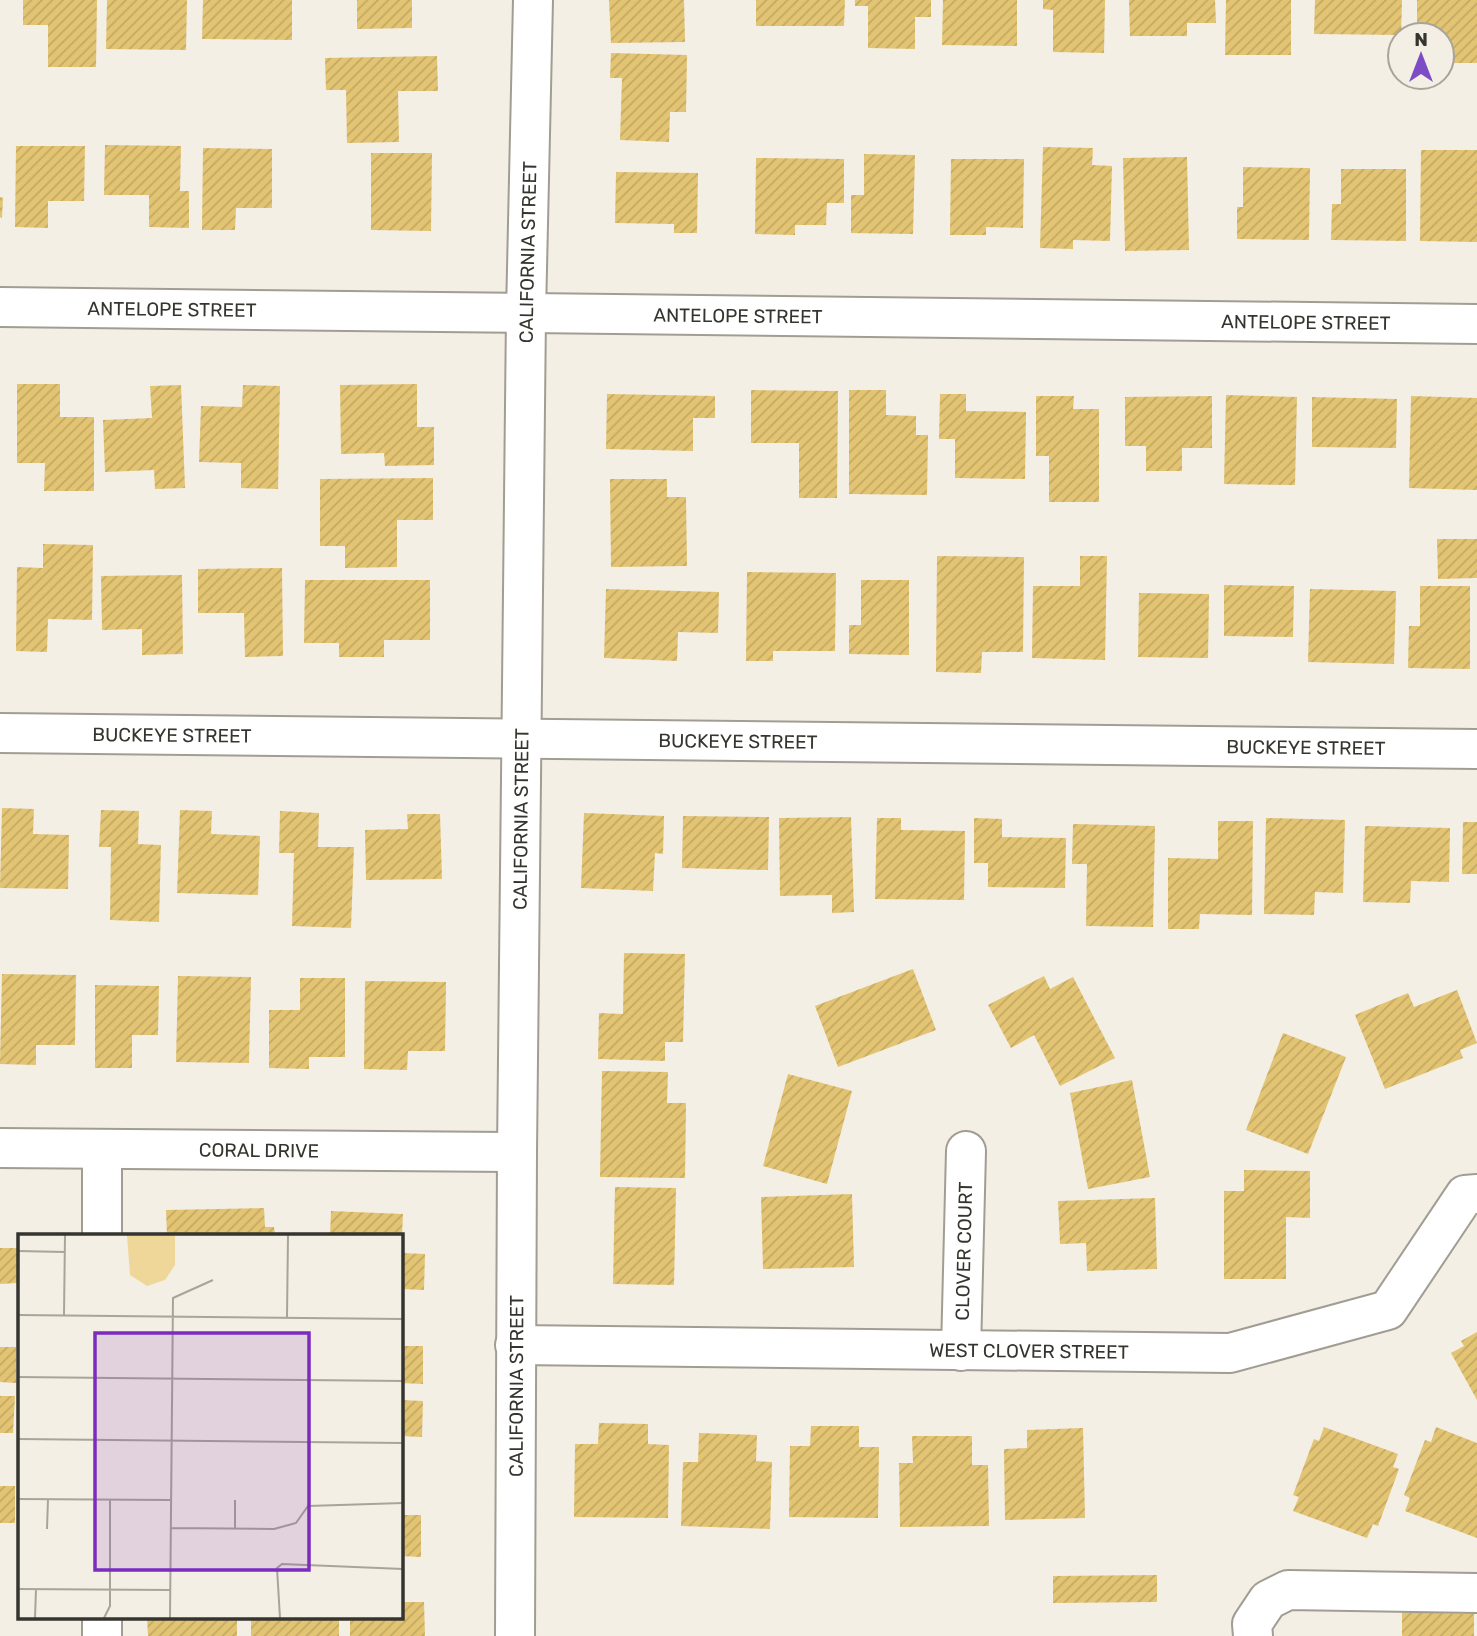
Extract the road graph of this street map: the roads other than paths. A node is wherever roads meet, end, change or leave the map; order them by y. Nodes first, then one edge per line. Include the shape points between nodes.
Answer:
1 (533, 0) edge
2 (0, 307) edge
3 (526, 313) junction
4 (1477, 324) edge
5 (0, 733) edge
6 (523, 738) junction
7 (1477, 749) edge
8 (0, 1148) edge
9 (102, 1149) junction
10 (966, 1151) dead end
11 (517, 1152) junction
12 (1477, 1194) edge
13 (102, 1234) edge
14 (515, 1345) junction
15 (961, 1351) junction
16 (1477, 1593) edge
17 (102, 1618) edge
18 (102, 1636) edge
19 (515, 1636) edge
20 (1253, 1636) edge

1 - 3 street, CALIFORNIA STREET
2 - 3 street, ANTELOPE STREET
3 - 4 street, ANTELOPE STREET
3 - 6 street, CALIFORNIA STREET
5 - 6 street, BUCKEYE STREET
6 - 7 street, BUCKEYE STREET
6 - 11 street, CALIFORNIA STREET
8 - 9 street, CORAL DRIVE
9 - 11 street, CORAL DRIVE
9 - 13 street
10 - 15 street, CLOVER COURT
11 - 14 street, CALIFORNIA STREET
12 - 15 street, WEST CLOVER STREET via 1465,1195 1388,1310 1230,1353
14 - 15 street, WEST CLOVER STREET
14 - 19 street, CALIFORNIA STREET
16 - 20 street via 1288,1591 1268,1600 1252,1624
17 - 18 street

